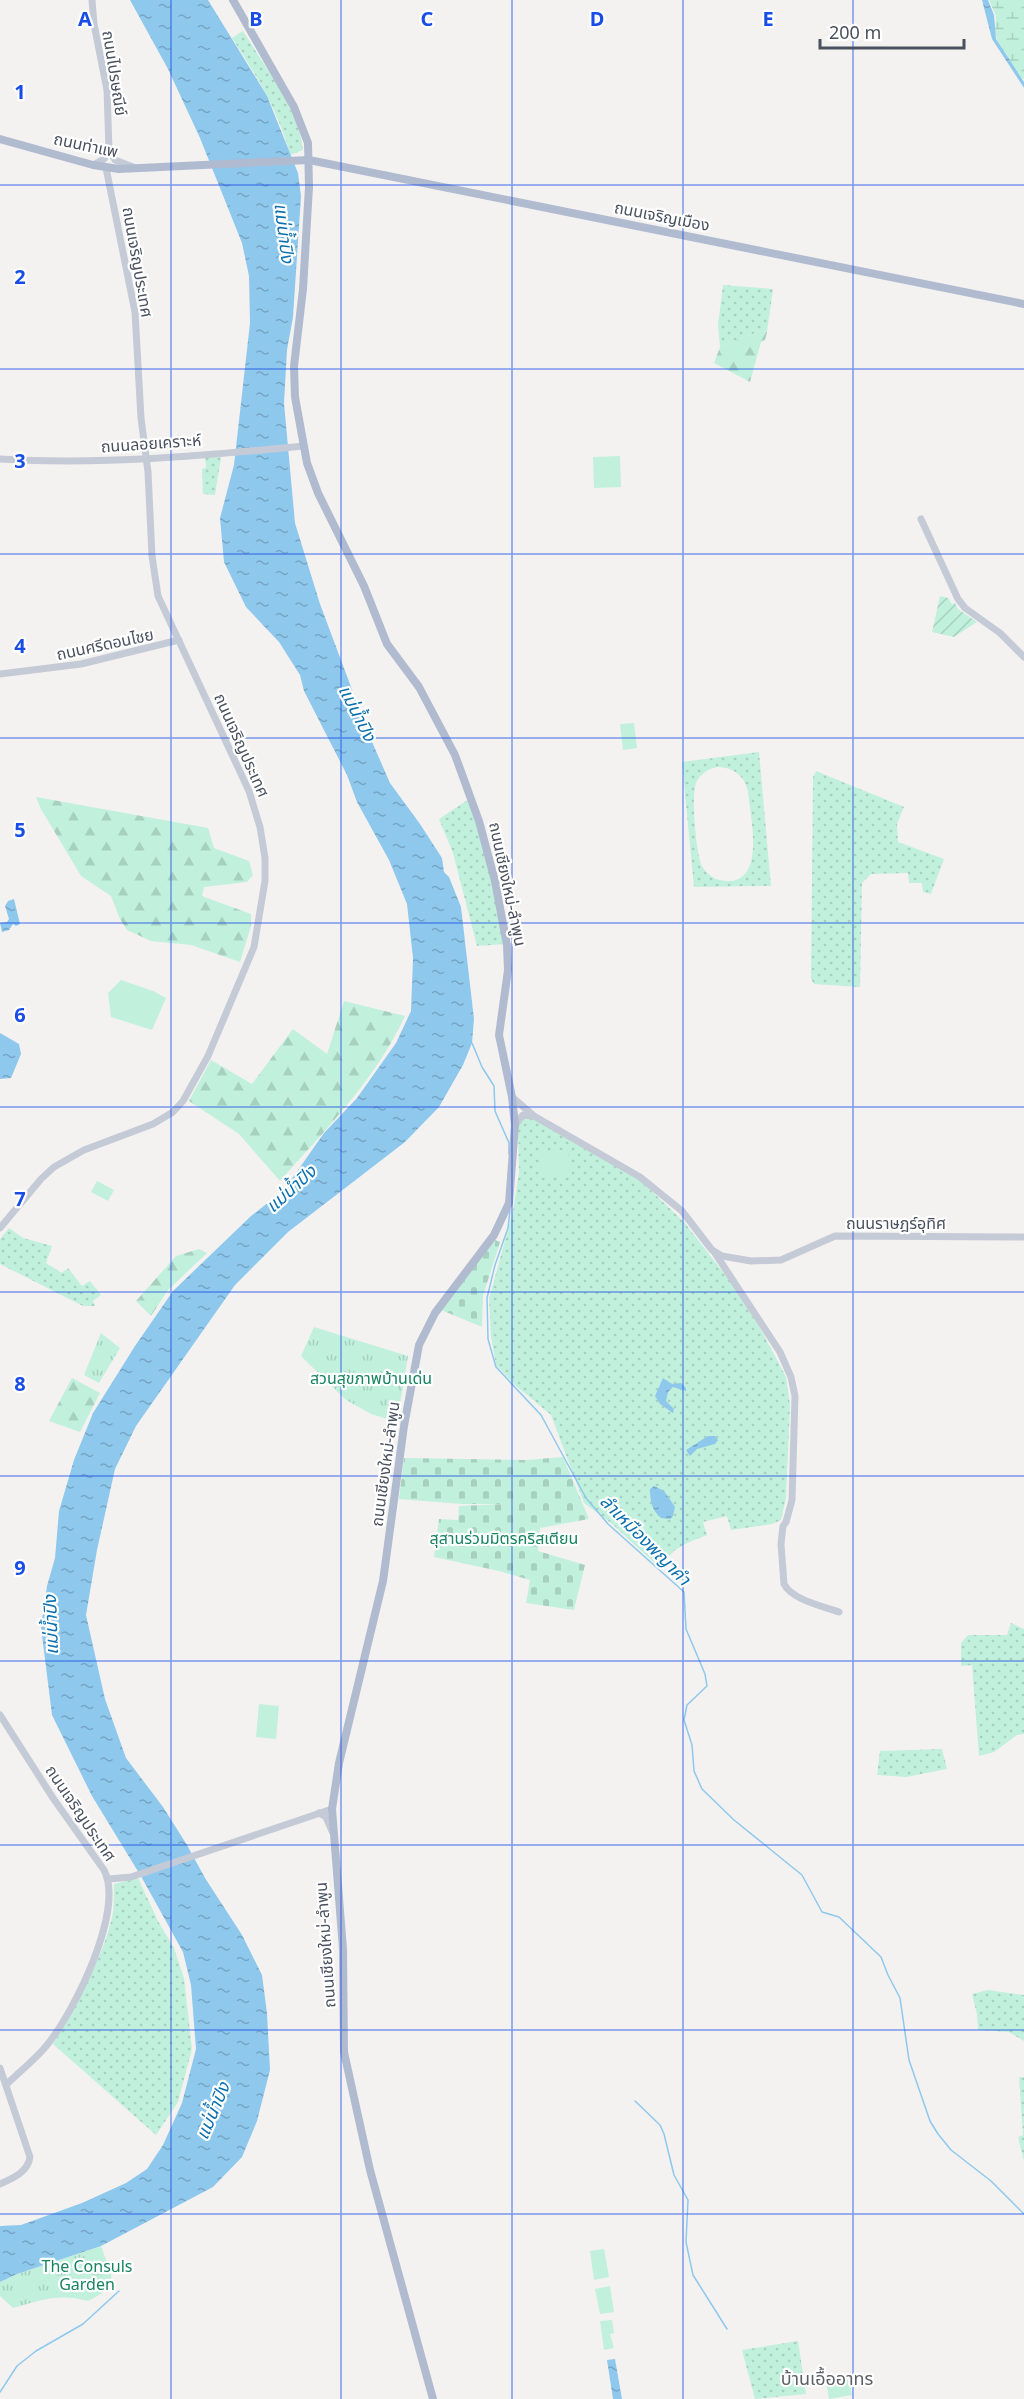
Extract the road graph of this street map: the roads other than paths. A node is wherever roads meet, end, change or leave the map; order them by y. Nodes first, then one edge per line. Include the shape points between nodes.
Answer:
1 (92, 0) edge
2 (233, 0) edge
3 (306, 136) junction
4 (0, 139) edge
5 (109, 150) junction
6 (294, 160) junction
7 (309, 160) junction
8 (93, 165) junction
9 (106, 168) junction
10 (135, 168) junction
11 (1024, 304) edge
12 (301, 447) junction
13 (0, 459) edge
14 (147, 459) junction
15 (921, 519) dead end
16 (169, 622) junction
17 (179, 640) junction
18 (167, 644) junction
19 (1024, 657) edge
20 (0, 674) edge
21 (512, 1097) junction
22 (534, 1116) junction
23 (515, 1125) junction
24 (0, 1228) edge
25 (1024, 1237) edge
26 (715, 1253) junction
27 (839, 1612) dead end
28 (0, 1715) edge
29 (333, 1798) junction
30 (332, 1809) junction
31 (318, 1813) junction
32 (333, 1833) junction
33 (109, 1880) junction
34 (0, 2068) edge
35 (7, 2084) junction
36 (0, 2184) edge
37 (433, 2399) edge

1 - 5 street, ถนนไปรษณีย์ via 107,90
2 - 3 main road, ถนนเชียงใหม่-ลำพูน via 294,107
3 - 6 main road via 305,147
3 - 7 main road, ถนนเชียงใหม่-ลำพูน
4 - 8 main road, ถนนท่าแพ
5 - 8 street via 104,159
5 - 10 street via 118,162
6 - 7 main road, ถนนเจริญเมือง
6 - 10 main road, ถนนท่าแพ
7 - 11 main road, ถนนเจริญเมือง
7 - 12 main road, ถนนเชียงใหม่-ลำพูน via 303,289 294,366
8 - 9 main road, ถนนท่าแพ
9 - 10 main road, ถนนท่าแพ
9 - 14 street, ถนนเจริญประเทศ via 135,312
12 - 14 street, ถนนลอยเคราะห์
12 - 21 main road, ถนนเชียงใหม่-ลำพูน via 381,633 420,687 455,755 479,821 507,945 508,970 499,1035
13 - 14 street, ถนนลอยเคราะห์
14 - 16 street, ถนนเจริญประเทศ via 153,569 160,604
15 - 19 street via 965,608 1000,633
16 - 17 street, ถนนเจริญประเทศ
16 - 18 street
17 - 18 street, ถนนศรีดอนไชย
17 - 24 street, ถนนเจริญประเทศ via 247,785 260,827 266,858 265,881 254,947 208,1056 183,1101 152,1125 84,1150 54,1167
18 - 20 street, ถนนศรีดอนไชย via 72,666
21 - 22 street
21 - 23 main road, ถนนเชียงใหม่-ลำพูน
22 - 23 street via 523,1115
22 - 26 street via 640,1177 682,1211
23 - 29 main road, ถนนเชียงใหม่-ลำพูน via 505,1215 435,1312 419,1345 383,1581
25 - 26 street, ถนนราษฎร์อุทิศ via 836,1236 781,1260 751,1261
26 - 27 street via 780,1352 793,1387 796,1414 792,1500 781,1544 786,1588
28 - 33 street, ถนนเจริญประเทศ
29 - 30 main road, ถนนเชียงใหม่-ลำพูน
29 - 31 street
30 - 31 street
30 - 32 main road, ถนนเชียงใหม่-ลำพูน
31 - 32 street via 326,1816
31 - 33 street via 130,1877
32 - 37 main road, ถนนเชียงใหม่-ลำพูน via 343,1949 344,2052 370,2170
33 - 35 street, ถนนเจริญประเทศ via 109,1908 103,1933 73,2003 46,2046
34 - 35 street
35 - 36 street via 30,2157 26,2169

